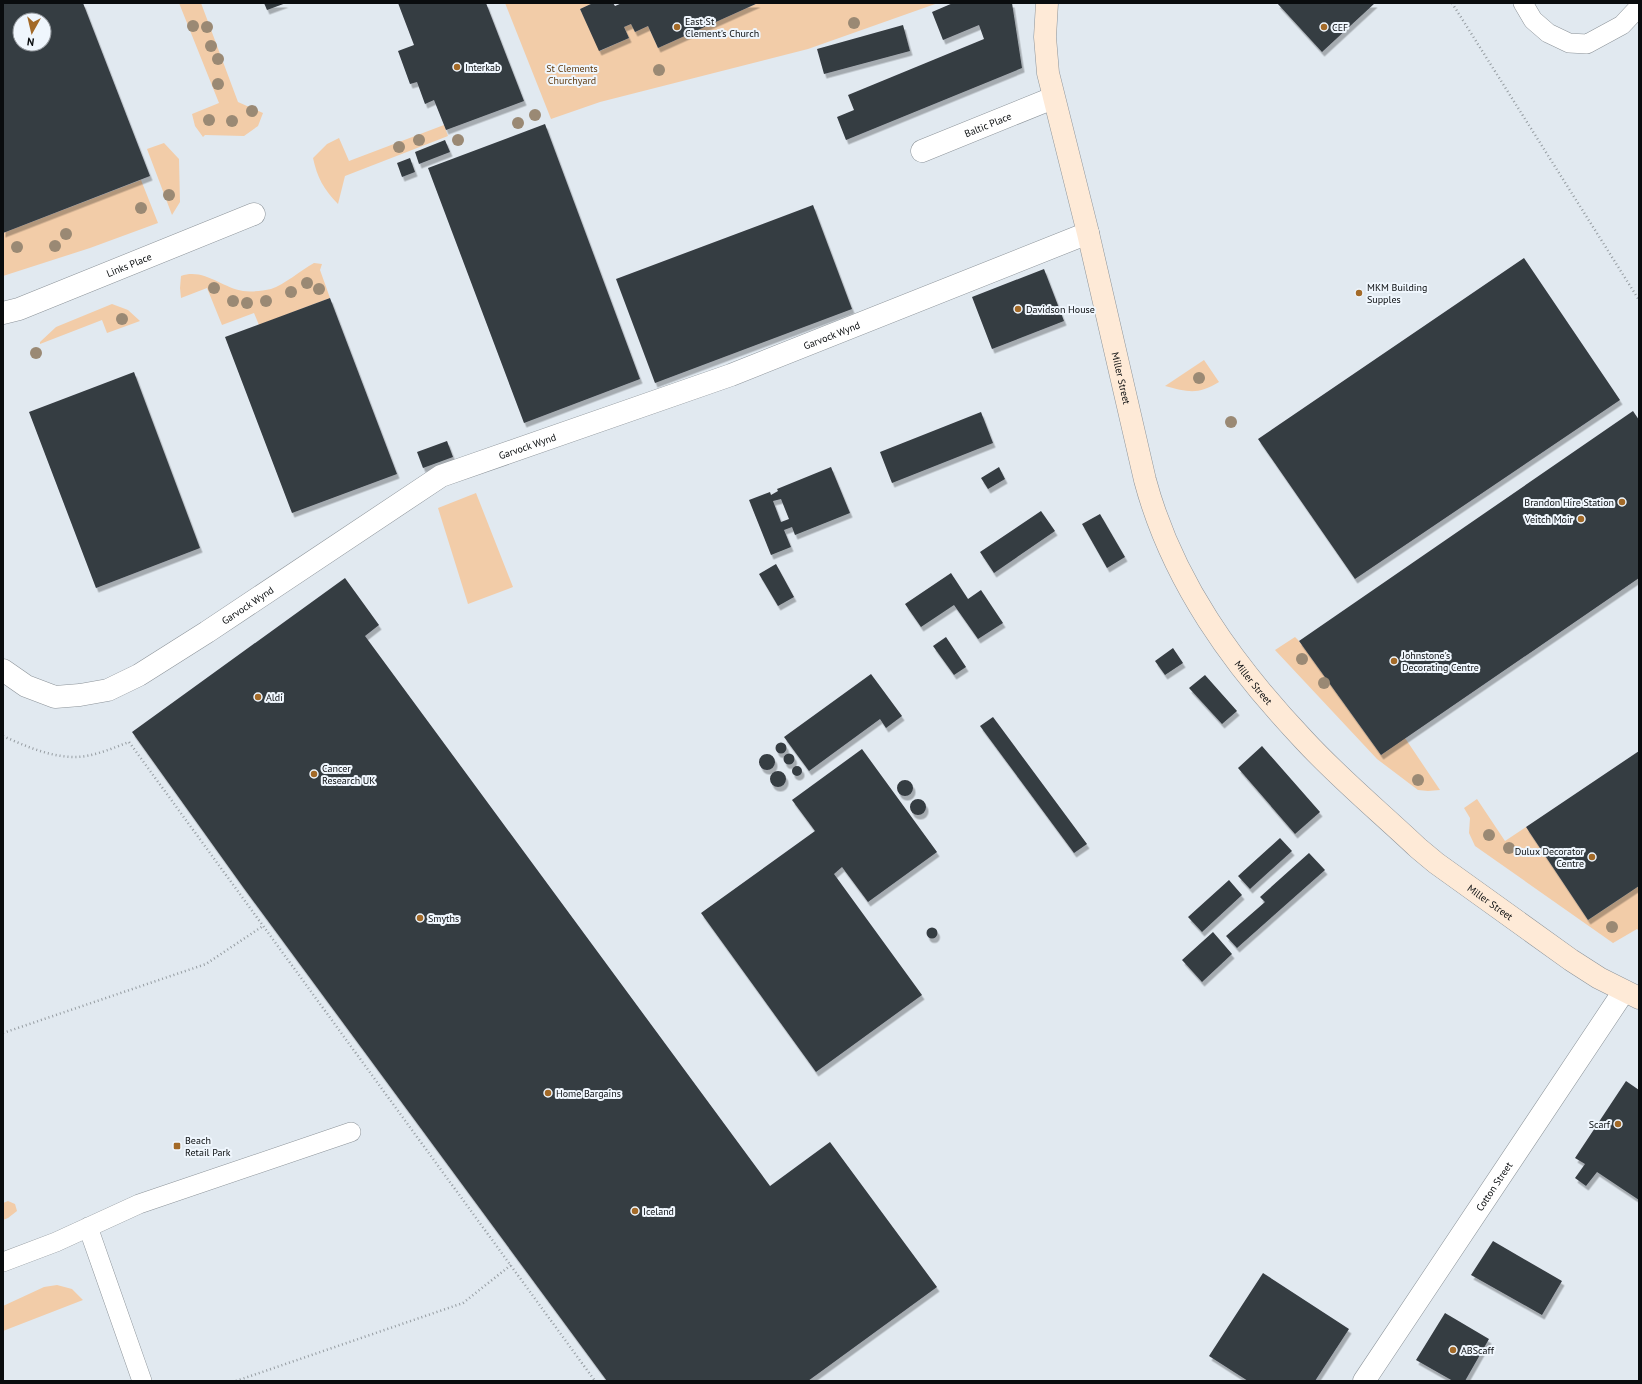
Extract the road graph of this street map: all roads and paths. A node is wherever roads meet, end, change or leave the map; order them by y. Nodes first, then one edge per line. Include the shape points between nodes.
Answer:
1 (1047, 3) edge
2 (1452, 3) edge
3 (1522, 3) edge
4 (1639, 5) edge
5 (1053, 98) junction
6 (922, 151) dead end
7 (254, 214) dead end
8 (1088, 233) junction
9 (1639, 300) edge
10 (3, 313) edge
11 (3, 670) edge
12 (3, 736) edge
13 (263, 926) junction
14 (1631, 995) edge
15 (3, 1033) edge
16 (351, 1132) dead end
17 (88, 1227) junction
18 (3, 1262) edge
19 (510, 1264) junction
20 (142, 1381) edge
21 (236, 1381) edge
22 (595, 1381) edge
23 (1364, 1381) edge

1 - 5 street, Miller Street via 1046,57
2 - 9 path
3 - 4 lane via 1533,20 1548,33 1569,43 1587,44 1622,25
5 - 6 street, Baltic Place
5 - 8 street, Miller Street
7 - 10 street, Links Place
8 - 11 street, Garvock Wynd via 731,375 441,476 207,632 139,675 108,690 55,697 26,686
8 - 14 street, Miller Street via 1153,509 1171,553 1216,634 1269,702 1304,741 1418,848 1571,960
12 - 13 path via 47,753 76,757 129,742
13 - 15 path via 206,964
13 - 19 path
14 - 23 street, Cotton Street
16 - 17 lane via 139,1204
17 - 18 lane
17 - 20 lane
19 - 21 path via 463,1303
19 - 22 path

